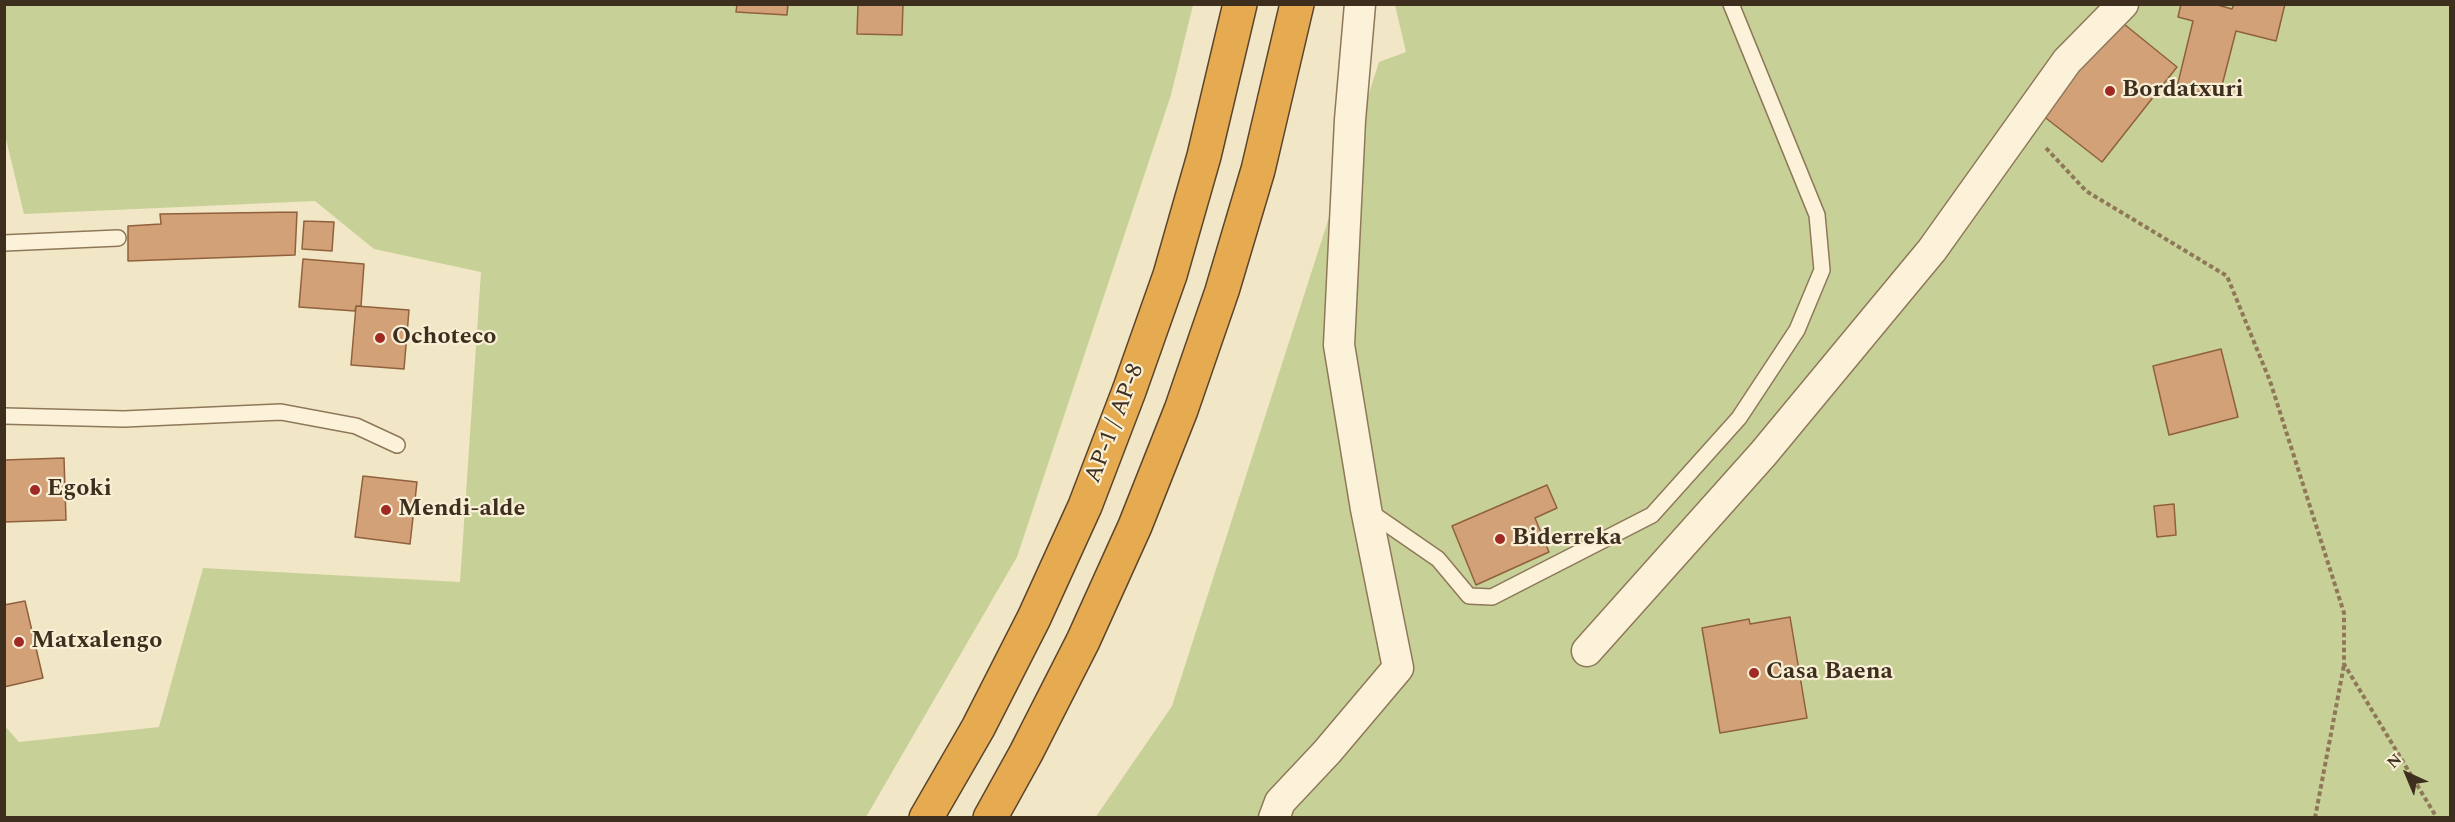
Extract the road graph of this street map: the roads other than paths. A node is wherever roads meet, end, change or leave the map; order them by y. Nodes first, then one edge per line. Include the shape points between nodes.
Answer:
1 (1240, 4) edge
2 (1297, 4) edge
3 (1360, 4) edge
4 (1731, 4) edge
5 (2123, 4) edge
6 (118, 238) dead end
7 (4, 243) edge
8 (4, 416) edge
9 (397, 445) dead end
10 (1366, 509) junction
11 (1587, 651) dead end
12 (926, 818) edge
13 (990, 818) edge
14 (1274, 818) edge

1 - 12 highway, AP-1 / AP-8 via 1204,156 1170,275 1129,391 1034,618
2 - 13 highway via 1258,171 1181,410 1083,641
3 - 10 street via 1339,345
4 - 10 lane via 1817,215 1822,270 1797,330 1738,418 1652,515 1492,597 1469,596 1438,559
5 - 11 street via 2067,61 1932,250 1763,454
6 - 7 lane
8 - 9 lane via 124,419 280,412 356,426
10 - 14 street via 1398,668 1280,802

